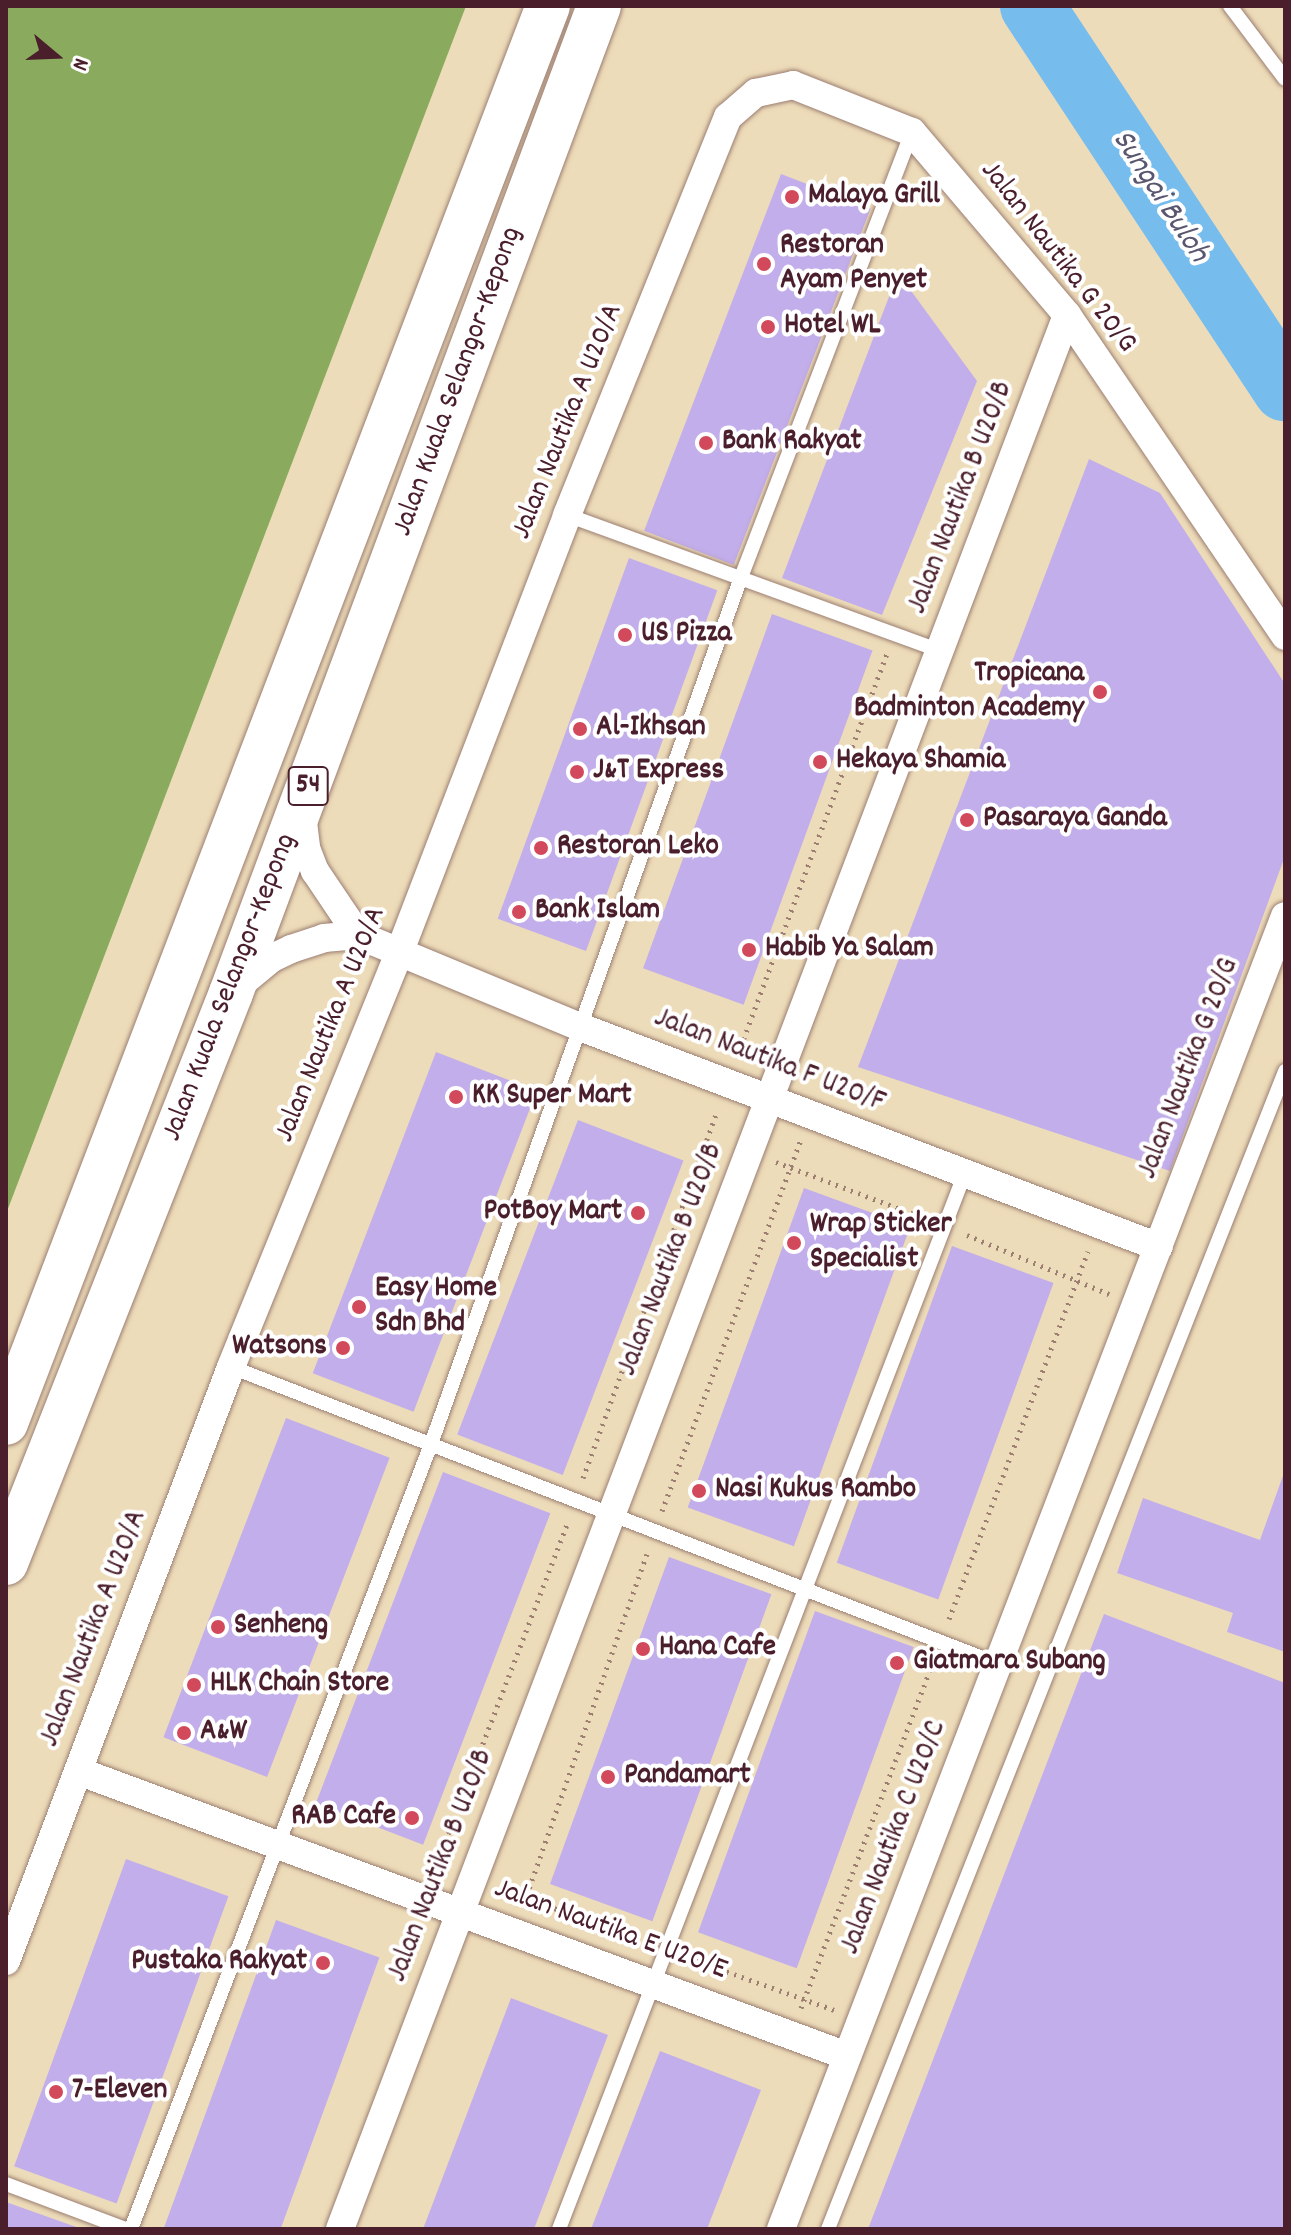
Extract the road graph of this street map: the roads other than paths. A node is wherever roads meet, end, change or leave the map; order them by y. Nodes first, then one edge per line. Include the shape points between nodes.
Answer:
1 (548, 6) edge
2 (599, 6) edge
3 (1230, 6) edge
4 (1285, 79) edge
5 (728, 117) joint
6 (912, 132) junction
7 (1067, 315) junction
8 (567, 515) junction
9 (740, 580) junction
10 (1285, 636) edge
11 (941, 651) junction
12 (301, 805) junction
13 (1285, 916) edge
14 (358, 935) junction
15 (400, 951) junction
16 (231, 993) junction
17 (580, 1027) junction
18 (1285, 1071) edge
19 (769, 1097) junction
20 (965, 1173) junction
21 (1159, 1247) junction
22 (231, 1367) junction
23 (6, 1423) edge
24 (431, 1444) junction
25 (612, 1514) junction
26 (6, 1563) edge
27 (805, 1589) junction
28 (998, 1664) junction
29 (78, 1771) junction
30 (278, 1844) junction
31 (461, 1912) junction
32 (6, 1961) edge
33 (654, 1984) junction
34 (847, 2056) junction
35 (6, 2184) edge
36 (129, 2229) edge
37 (340, 2229) edge
38 (559, 2229) edge
39 (781, 2229) edge
40 (828, 2229) edge

1 - 23 highway, Jalan Kuala Selangor-Kepong / 54
2 - 12 highway, Jalan Kuala Selangor-Kepong / 54
3 - 4 lane
5 - 6 street, Jalan Nautika G 20/G via 756,93 793,85
5 - 8 street, Jalan Nautika A U20/A
6 - 7 street, Jalan Nautika G 20/G
6 - 9 lane
7 - 10 street, Jalan Nautika G 20/G
7 - 11 street, Jalan Nautika B U20/B
8 - 9 lane
8 - 15 street, Jalan Nautika A U20/A
9 - 11 lane
9 - 17 lane
11 - 19 street, Jalan Nautika B U20/B
12 - 14 street via 306,848 315,871
12 - 16 highway, Jalan Kuala Selangor-Kepong / 54
13 - 21 street, Jalan Nautika G 20/G
14 - 15 street, Jalan Nautika F U20/F
14 - 16 street, Jalan Nautika F U20/F via 324,938 291,949
15 - 17 street, Jalan Nautika F U20/F
15 - 22 street, Jalan Nautika A U20/A
16 - 26 highway, Jalan Kuala Selangor-Kepong / 54
17 - 19 street, Jalan Nautika F U20/F
17 - 24 lane
18 - 40 lane
19 - 20 street, Jalan Nautika F U20/F
19 - 25 street, Jalan Nautika B U20/B
20 - 21 street, Jalan Nautika F U20/F
20 - 27 lane
21 - 28 street, Jalan Nautika C U20/C
22 - 24 lane
22 - 29 street, Jalan Nautika A U20/A
24 - 25 lane
24 - 30 lane
25 - 27 lane
25 - 31 street, Jalan Nautika B U20/B
27 - 28 lane
27 - 33 lane
28 - 34 street, Jalan Nautika C U20/C
29 - 30 street, Jalan Nautika E U20/E
29 - 32 street, Jalan Nautika A U20/A
30 - 31 street, Jalan Nautika E U20/E
30 - 36 lane
31 - 33 street, Jalan Nautika E U20/E
31 - 37 street, Jalan Nautika B U20/B
33 - 34 street, Jalan Nautika E U20/E
33 - 38 lane
34 - 39 street, Jalan Nautika C U20/C
35 - 36 lane

